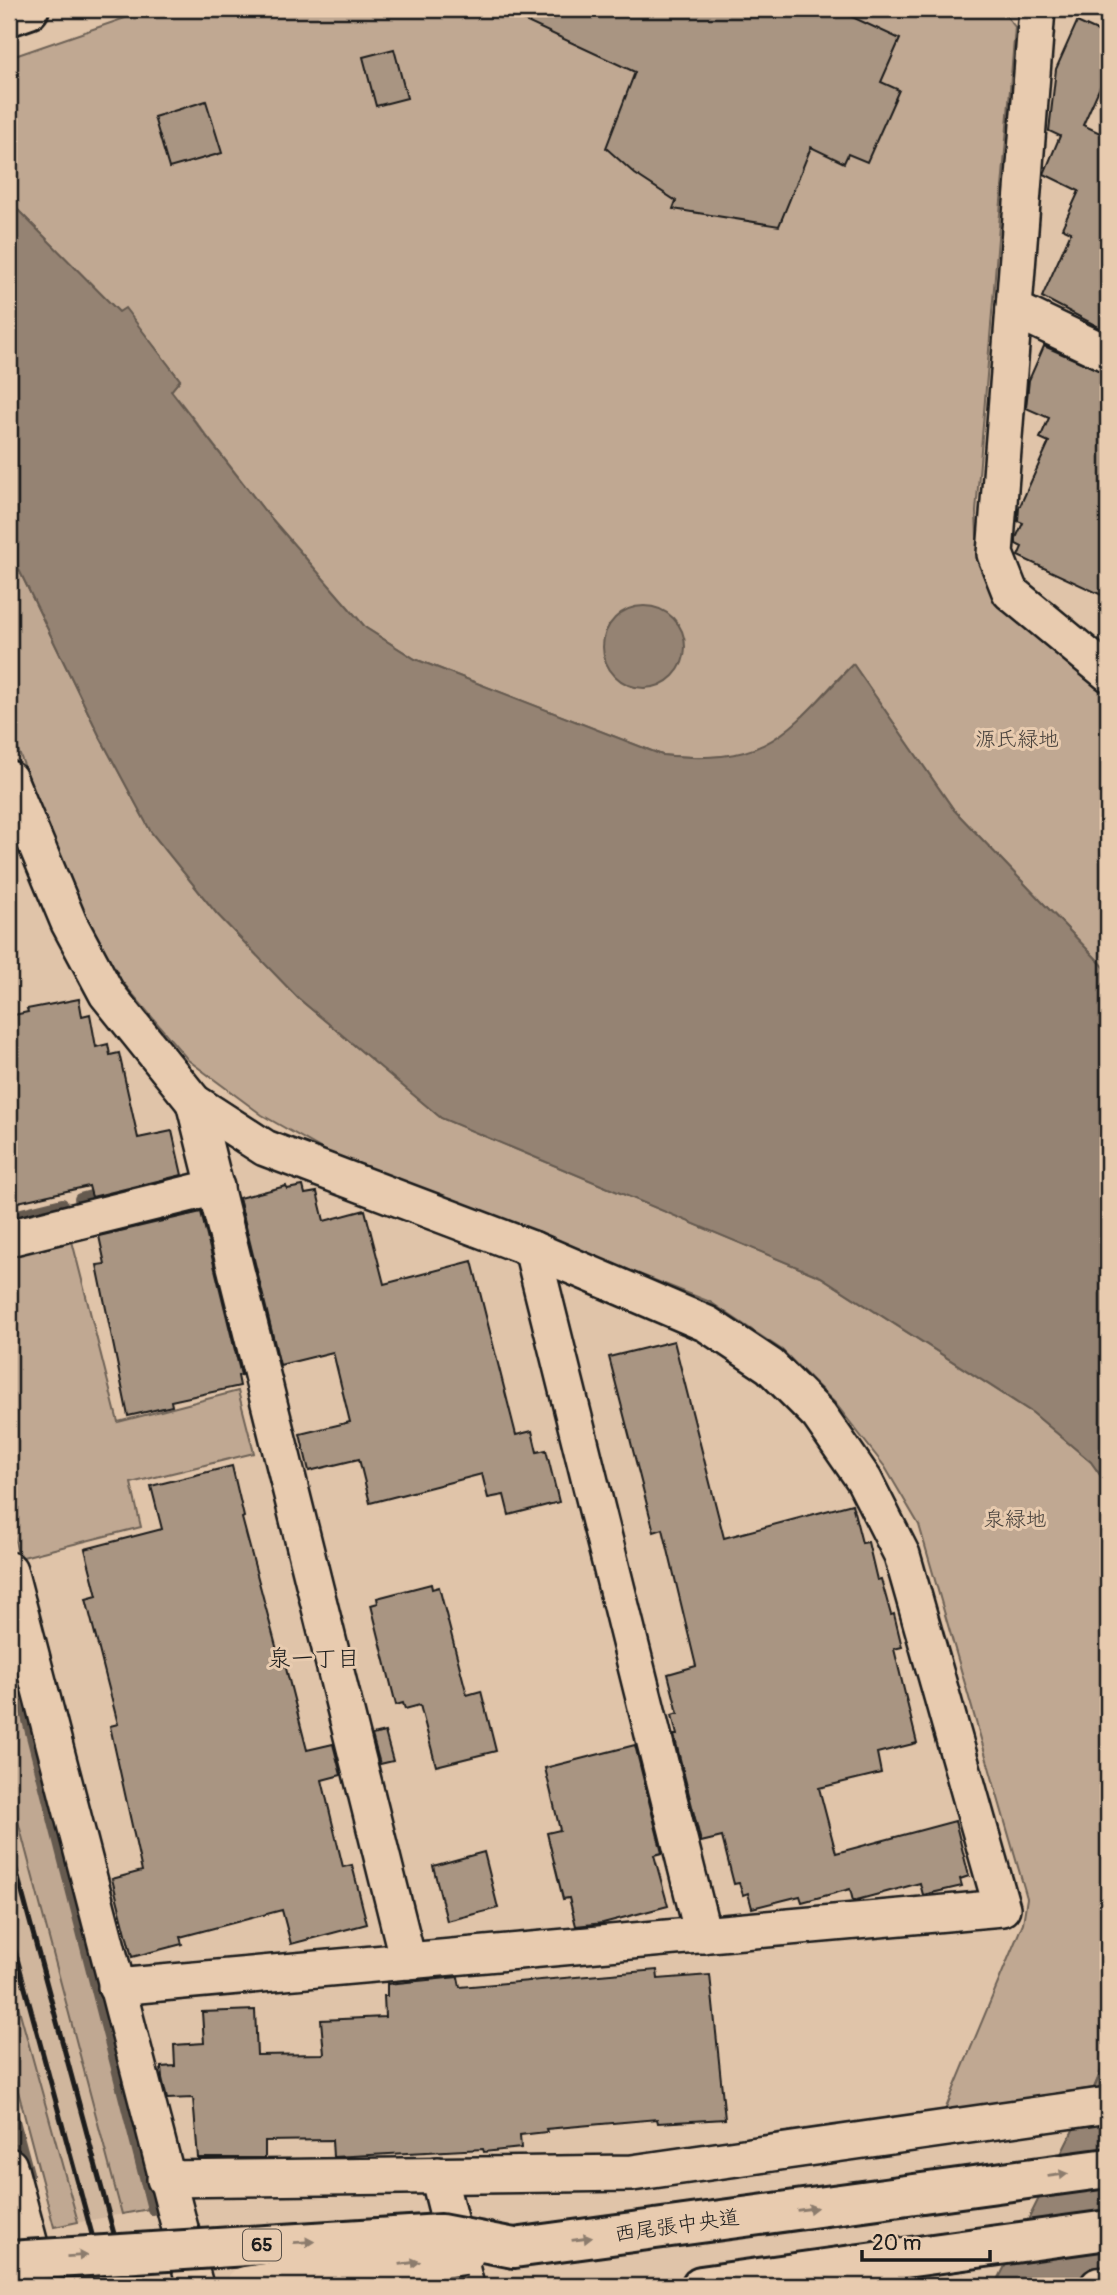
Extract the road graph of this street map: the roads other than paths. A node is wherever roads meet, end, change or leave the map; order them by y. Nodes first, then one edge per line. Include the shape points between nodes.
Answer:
1 (29, 9) edge
2 (1037, 9) edge
3 (9, 16) edge
4 (1014, 309) junction
5 (1108, 354) edge
6 (1108, 673) edge
7 (9, 779) edge
8 (194, 1102) junction
9 (216, 1187) junction
10 (9, 1238) edge
11 (531, 1249) junction
12 (9, 1570) edge
13 (703, 1935) junction
14 (408, 1961) junction
15 (116, 1987) junction
16 (1108, 2105) edge
17 (9, 2166) edge
18 (1108, 2168) edge
19 (438, 2175) junction
20 (165, 2179) junction
21 (15, 2219) edge
22 (1108, 2230) edge
23 (514, 2248) junction
24 (9, 2261) edge
25 (1108, 2284) edge
26 (41, 2286) edge
27 (195, 2286) edge
28 (245, 2286) edge
29 (466, 2286) edge
30 (701, 2286) edge
31 (1098, 2286) edge

1 - 3 main road
2 - 4 street
4 - 5 street
4 - 6 street via 995,554 1010,592
7 - 8 street via 69,923 107,994
8 - 9 street
8 - 11 street via 265,1147
9 - 10 street
9 - 14 street
11 - 13 street
11 - 13 street via 707,1324 769,1366 818,1415 864,1480 902,1555 1002,1908
12 - 15 street
13 - 14 street
14 - 15 street
15 - 20 street
16 - 19 street via 632,2173
17 - 21 street
23 -> 18 main road, 西尾張中央道 / 65
19 - 20 street
19 - 29 street
20 - 27 street
21 - 26 street
22 - 30 main road
24 -> 23 main road, 65, bridge via 441,2234
28 -> 23 main road, 西尾張中央道 / 65, bridge
25 - 31 street

